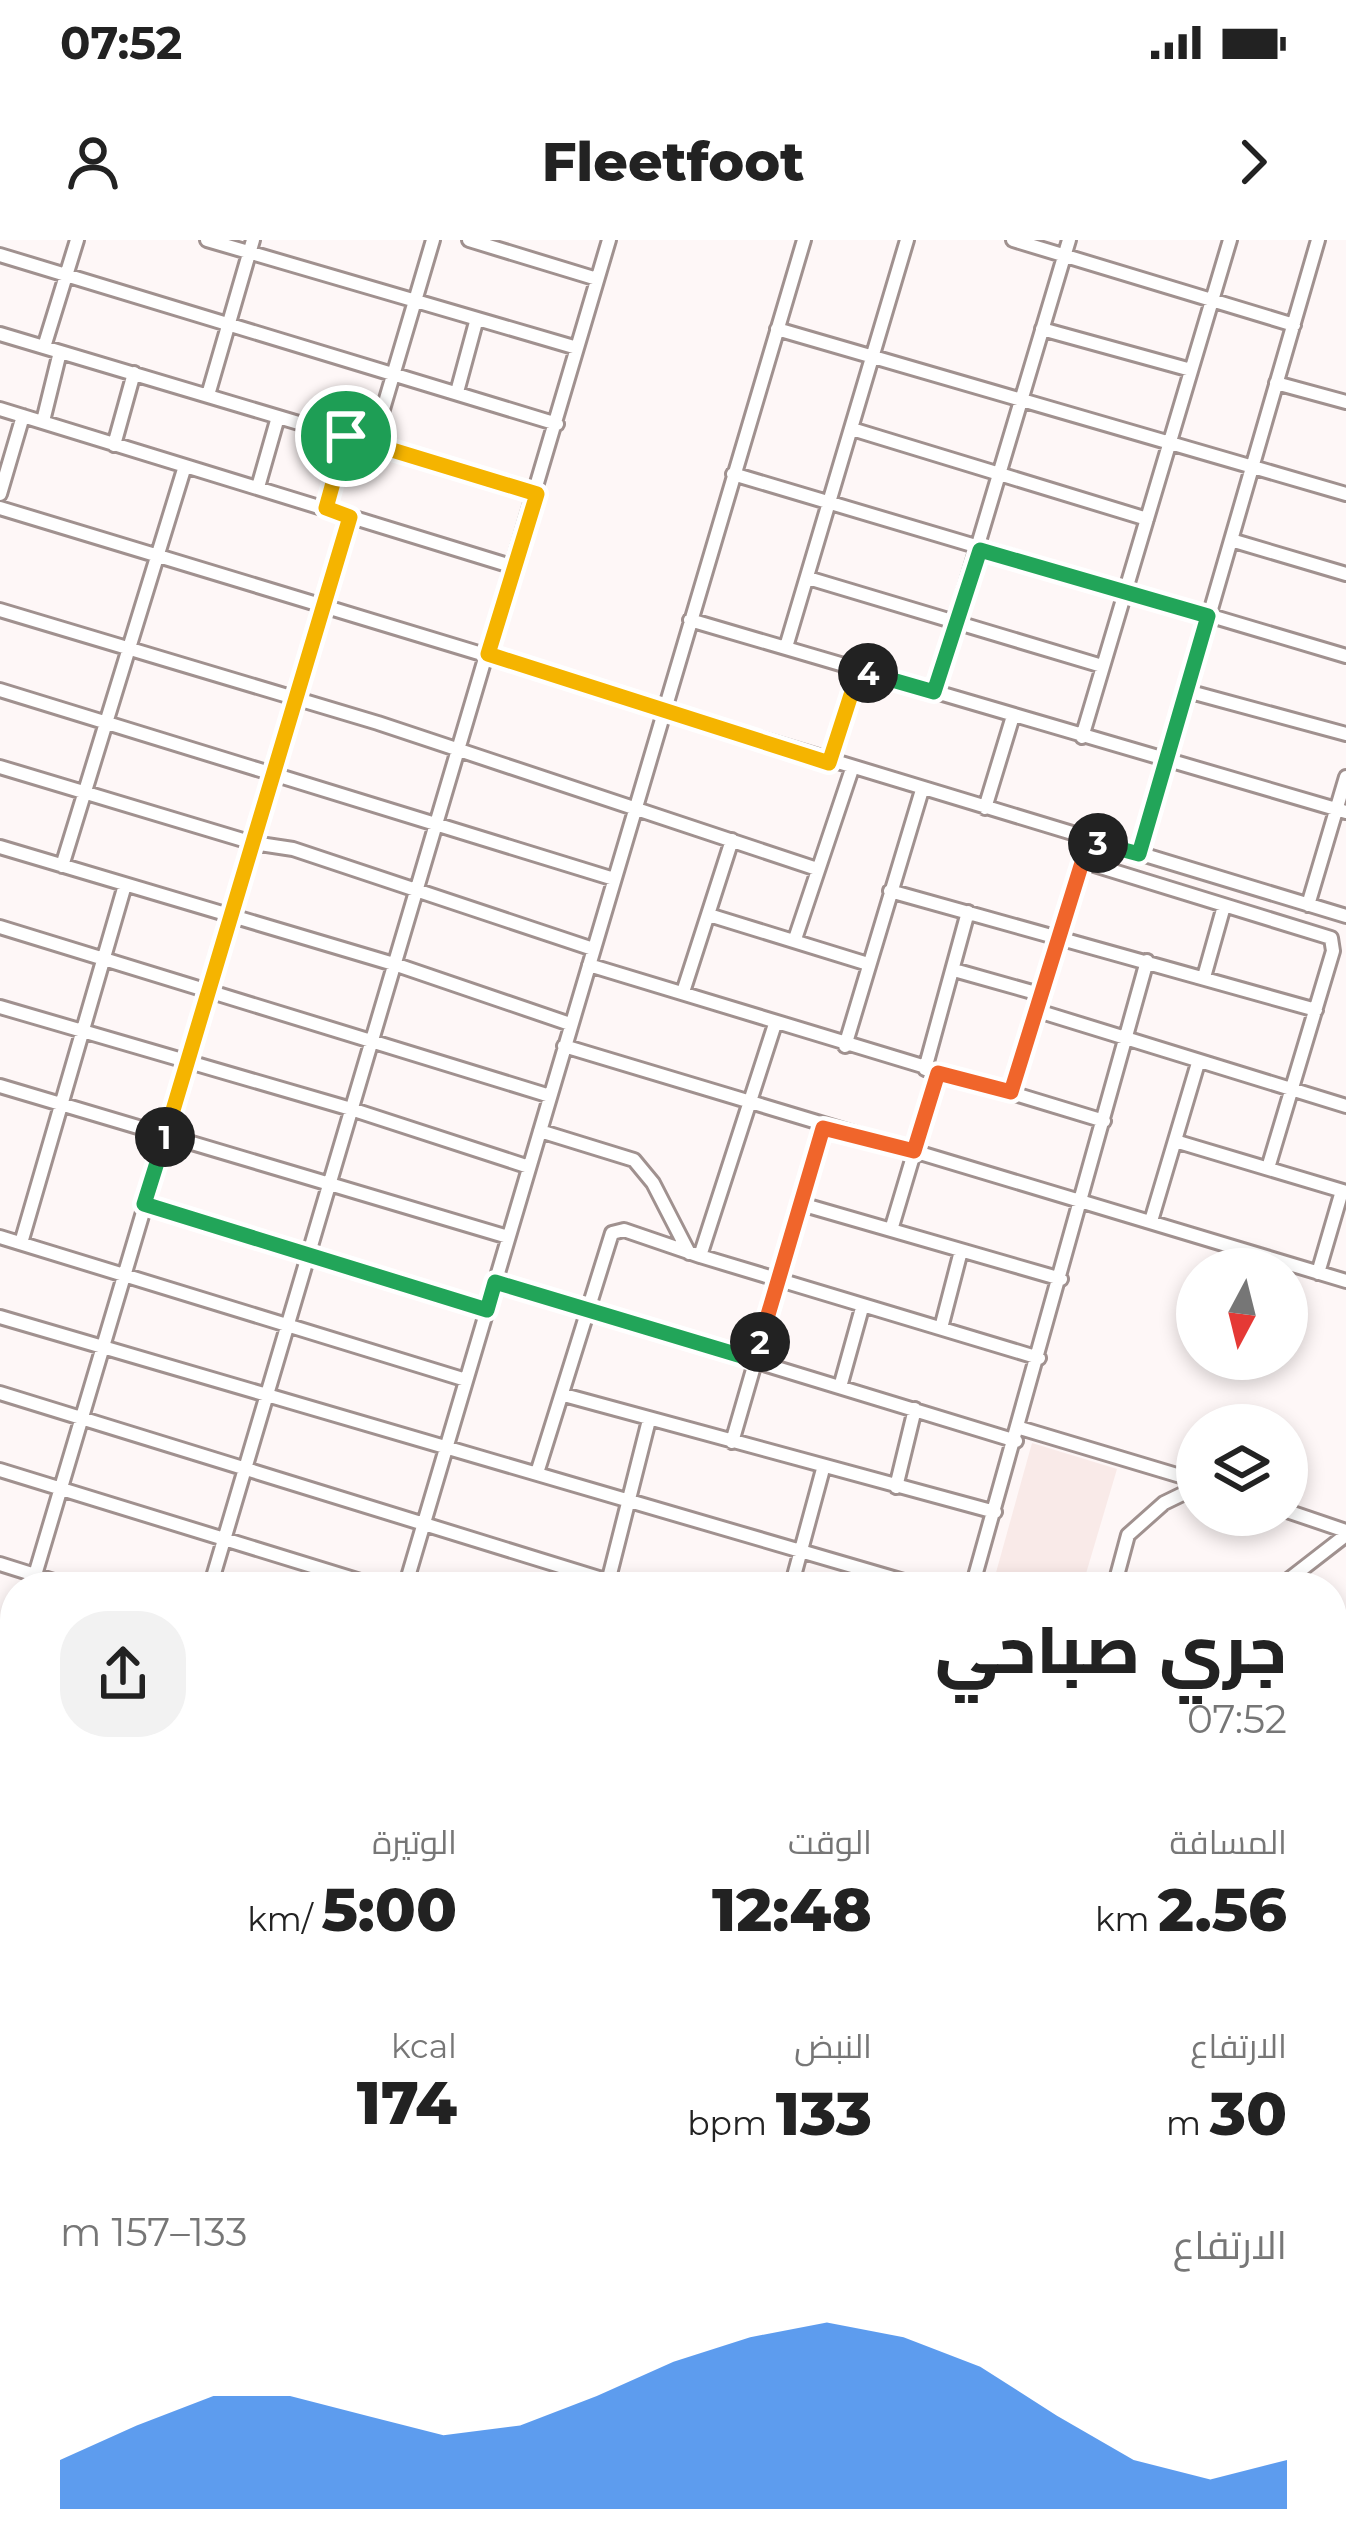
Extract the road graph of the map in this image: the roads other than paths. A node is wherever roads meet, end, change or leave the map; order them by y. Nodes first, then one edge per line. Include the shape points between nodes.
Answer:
1 (77, 240) edge
2 (207, 240) edge
3 (433, 240) edge
4 (469, 240) edge
5 (609, 240) edge
6 (804, 240) edge
7 (907, 240) edge
8 (1013, 240) edge
9 (1069, 240) edge
10 (1230, 240) edge
11 (1318, 240) edge
12 (251, 246) edge
13 (0, 255) edge
14 (1064, 256) junction
15 (66, 273) junction
16 (597, 279) junction
17 (1215, 300) junction
18 (414, 304) junction
19 (476, 322) junction
20 (229, 324) junction
21 (1294, 325) junction
22 (1042, 328) junction
23 (777, 329) junction
24 (0, 334) edge
25 (44, 346) junction
26 (577, 348) junction
27 (60, 352) junction
28 (870, 356) junction
29 (1191, 370) junction
30 (393, 372) junction
31 (134, 373) junction
32 (1276, 383) junction
33 (457, 392) junction
34 (208, 395) junction
35 (1018, 402) junction
36 (1346, 402) edge
37 (0, 409) edge
38 (23, 416) junction
39 (278, 417) junction
40 (43, 421) junction
41 (556, 424) junction
42 (852, 429) junction
43 (346, 436) junction
44 (373, 443) junction
45 (114, 445) junction
46 (1170, 446) junction
47 (185, 466) junction
48 (1252, 467) junction
49 (999, 473) junction
50 (733, 474) junction
51 (258, 488) junction
52 (0, 494) edge
53 (537, 494) junction
54 (1346, 494) edge
55 (829, 504) junction
56 (0, 508) edge
57 (326, 508) junction
58 (350, 517) junction
59 (1147, 518) junction
60 (1231, 539) junction
61 (980, 550) junction
62 (158, 554) junction
63 (514, 567) junction
64 (1346, 574) edge
65 (808, 578) junction
66 (1125, 589) junction
67 (322, 605) junction
68 (0, 610) edge
69 (1208, 616) junction
70 (690, 620) junction
71 (959, 622) junction
72 (786, 647) junction
73 (127, 650) junction
74 (488, 654) junction
75 (1346, 656) edge
76 (1102, 666) junction
77 (859, 670) junction
78 (0, 690) edge
79 (1187, 691) junction
80 (934, 692) junction
81 (293, 699) junction
82 (666, 711) junction
83 (1013, 716) junction
84 (105, 722) junction
85 (1346, 734) edge
86 (1082, 737) junction
87 (458, 749) junction
88 (1167, 761) junction
89 (829, 763) junction
90 (0, 767) edge
91 (852, 769) junction
92 (274, 772) junction
93 (1346, 777) edge
94 (922, 790) junction
95 (85, 793) junction
96 (635, 808) junction
97 (985, 808) junction
98 (1341, 810) edge
99 (435, 821) junction
100 (732, 840) junction
101 (1089, 840) junction
102 (253, 843) junction
103 (0, 847) edge
104 (1139, 854) junction
105 (1082, 861) junction
106 (62, 866) junction
107 (818, 869) junction
108 (614, 879) junction
109 (125, 885) junction
110 (890, 891) junction
111 (416, 892) junction
112 (1308, 905) junction
113 (1224, 906) junction
114 (968, 912) junction
115 (709, 915) junction
116 (232, 916) junction
117 (1346, 916) edge
118 (0, 927) edge
119 (1060, 935) junction
120 (795, 940) junction
121 (593, 949) junction
122 (105, 957) junction
123 (1147, 962) junction
124 (868, 964) junction
125 (397, 965) junction
126 (589, 965) junction
127 (954, 970) junction
128 (1204, 977) junction
129 (210, 988) junction
130 (683, 992) junction
131 (1042, 994) junction
132 (0, 1007) edge
133 (1316, 1010) junction
134 (1038, 1011) junction
135 (570, 1024) junction
136 (775, 1024) junction
137 (82, 1032) junction
138 (375, 1040) junction
139 (1126, 1040) junction
140 (564, 1046) junction
141 (845, 1046) junction
142 (188, 1060) junction
143 (1198, 1063) junction
144 (932, 1071) junction
145 (0, 1086) edge
146 (1292, 1090) junction
147 (1011, 1092) junction
148 (550, 1096) junction
149 (63, 1102) junction
150 (752, 1106) junction
151 (1346, 1106) edge
152 (351, 1109) junction
153 (1104, 1121) junction
154 (823, 1128) junction
155 (540, 1131) junction
156 (166, 1134) junction
157 (1175, 1141) junction
158 (914, 1151) junction
159 (529, 1167) junction
160 (1268, 1168) junction
161 (329, 1181) junction
162 (1344, 1192) edge
163 (1082, 1200) junction
164 (144, 1204) junction
165 (800, 1204) junction
166 (1151, 1220) junction
167 (891, 1230) junction
168 (0, 1237) edge
169 (508, 1237) junction
170 (21, 1243) junction
171 (961, 1251) junction
172 (310, 1254) junction
173 (694, 1254) junction
174 (1318, 1274) junction
175 (122, 1275) junction
176 (1061, 1279) junction
177 (1346, 1281) edge
178 (495, 1282) junction
179 (777, 1283) junction
180 (862, 1308) junction
181 (487, 1310) junction
182 (589, 1313) junction
183 (0, 1317) edge
184 (290, 1324) junction
185 (941, 1328) junction
186 (102, 1348) junction
187 (1039, 1358) junction
188 (755, 1360) junction
189 (466, 1380) junction
190 (840, 1387) junction
191 (0, 1393) edge
192 (564, 1395) junction
193 (268, 1396) junction
194 (915, 1409) junction
195 (81, 1417) junction
196 (649, 1420) junction
197 (1018, 1435) junction
198 (732, 1442) junction
199 (446, 1448) junction
200 (248, 1467) junction
201 (823, 1468) junction
202 (0, 1470) edge
203 (536, 1473) junction
204 (1176, 1478) edge
205 (896, 1486) junction
206 (60, 1487) junction
207 (1176, 1496) edge
208 (632, 1499) junction
209 (995, 1512) junction
210 (1308, 1519) edge
211 (423, 1525) junction
212 (1346, 1533) edge
213 (226, 1541) junction
214 (801, 1550) junction
215 (869, 1570) joint
216 (36, 1572) edge
217 (215, 1572) edge
218 (330, 1572) edge
219 (409, 1572) edge
220 (570, 1572) edge
221 (611, 1572) edge
222 (794, 1572) edge
223 (875, 1572) edge
224 (977, 1572) edge
225 (1118, 1572) edge
226 (1298, 1572) edge

1 - 15 street
2 - 12 street
3 - 18 street
4 - 16 street
5 - 16 street
6 - 23 street
7 - 28 street
8 - 14 street
9 - 14 street
10 - 17 street
11 - 21 street
12 - 18 street
12 - 20 street
13 - 15 street
14 - 17 street
14 - 22 street
15 - 20 street
15 - 25 street
16 - 26 street
17 - 21 street
17 - 29 street
18 - 19 street
18 - 30 street
19 - 26 street
19 - 33 street
20 - 30 street
20 - 34 street
21 - 32 street
22 - 29 street
22 - 35 street
23 - 28 street
23 - 50 street
24 - 25 street
25 - 27 street
26 - 41 street
27 - 31 street
27 - 40 street
28 - 35 street
28 - 42 street
29 - 46 street
30 - 33 street
30 - 44 street
31 - 34 street
31 - 45 street
32 - 36 street
32 - 48 street
33 - 41 street
34 - 39 street
35 - 46 street
35 - 49 street
37 - 38 street
38 - 40 street
38 - 52 street
39 - 43 street
39 - 51 street
40 - 45 street
41 - 53 street
42 - 49 street
42 - 55 street
43 - 44 street
43 - 57 street
44 - 53 street
45 - 47 street
46 - 48 street
46 - 59 street
47 - 51 street
47 - 62 street
48 - 54 street
48 - 60 street
49 - 59 street
49 - 61 street
50 - 55 street
50 - 70 street
51 - 57 street
53 - 63 street
55 - 61 street
55 - 65 street
56 - 62 street
57 - 58 street
58 - 63 street
58 - 67 street
59 - 66 street
60 - 64 street
60 - 69 street
61 - 66 street
61 - 71 street
62 - 67 street
62 - 73 street
63 - 74 street
65 - 71 street
65 - 72 street
66 - 69 street
66 - 76 street
67 - 74 street
67 - 81 street
68 - 73 street
69 - 75 street
69 - 79 street
70 - 72 street
70 - 82 street
71 - 76 street
71 - 80 street
72 - 77 street
73 - 81 street
73 - 84 street
74 - 82 street
74 - 87 street
76 - 86 street
77 - 80 street
77 - 89 street
78 - 84 street
79 - 85 street
79 - 88 street
80 - 83 street
81 - 87 street
81 - 92 street
82 - 89 street
82 - 96 street
83 - 86 street
83 - 97 street
84 - 92 street
84 - 95 street
86 - 88 street
87 - 96 street
87 - 99 street
88 - 98 street
88 - 104 street
89 - 91 street
90 - 95 street
91 - 94 street
91 - 107 street
92 - 99 street
92 - 102 street
93 - 98 street
94 - 97 street
94 - 110 street
95 - 102 street
95 - 106 street
96 - 100 street
96 - 108 street
97 - 101 street
98 - 112 street
99 - 108 street
99 - 111 street
100 - 107 street
100 - 115 street
101 - 104 street
101 - 105 street
102 - 111 street
102 - 116 street
103 - 106 street
104 - 112 street
105 - 113 street
105 - 119 street
106 - 109 street
107 - 120 street
108 - 121 street
109 - 116 street
109 - 122 street
110 - 114 street
110 - 124 street
111 - 121 street
111 - 125 street
112 - 117 street
113 - 128 street
113 - 133 street via 1331,938
114 - 119 street
114 - 127 street
115 - 120 street
115 - 130 street
116 - 125 street
116 - 129 street
118 - 122 street
119 - 123 street
119 - 131 street
120 - 124 street
121 - 126 street
122 - 129 street
122 - 137 street
123 - 128 street
123 - 139 street
124 - 141 street
125 - 135 street
125 - 138 street
126 - 130 street
126 - 135 street
127 - 131 street
127 - 144 street
128 - 133 street
129 - 138 street
129 - 142 street
130 - 136 street
131 - 134 street
132 - 137 street
133 - 146 street
134 - 139 street
134 - 147 street
135 - 140 street
136 - 141 street
136 - 150 street
137 - 142 street
137 - 149 street
138 - 148 street
138 - 152 street
139 - 143 street
139 - 153 street
140 - 148 street
140 - 150 street
141 - 144 street
142 - 152 street
142 - 156 street
143 - 146 street
143 - 157 street
144 - 147 street
144 - 158 street
145 - 149 street
146 - 151 street
146 - 160 street
147 - 153 street
148 - 155 street
149 - 156 street
149 - 170 street
150 - 154 street
150 - 173 street
152 - 159 street
152 - 161 street
153 - 163 street
154 - 158 street
154 - 165 street
155 - 159 street
155 - 173 street via 634,1160
156 - 161 street
156 - 164 street
157 - 160 street
157 - 166 street
158 - 163 street
158 - 167 street
159 - 169 street
160 - 162 street
161 - 169 street
161 - 172 street
162 - 174 street
163 - 166 street
163 - 176 street
164 - 172 street
164 - 175 street
165 - 167 street
165 - 179 street
166 - 174 street
167 - 171 street
168 - 170 street
169 - 178 street
170 - 175 street
171 - 176 street
171 - 185 street
172 - 181 street
172 - 184 street
173 - 179 street
173 - 182 street via 618,1229
174 - 177 street
175 - 184 street
175 - 186 street
176 - 187 street
178 - 181 street
178 - 182 street
179 - 180 street
179 - 188 street
180 - 185 street
180 - 190 street
181 - 189 street
182 - 188 street
182 - 192 street
183 - 186 street
184 - 189 street
184 - 193 street
185 - 187 street
186 - 193 street
186 - 195 street
187 - 197 street
188 - 190 street
188 - 198 street
189 - 199 street
190 - 194 street
191 - 195 street
192 - 196 street
192 - 203 street
193 - 199 street
193 - 200 street
194 - 197 street
194 - 205 street
195 - 200 street
195 - 206 street
196 - 198 street
196 - 208 street
197 - 204 street
197 - 209 street
198 - 201 street
199 - 203 street
199 - 211 street
200 - 211 street
200 - 213 street
201 - 205 street
201 - 214 street
202 - 206 street
203 - 208 street
205 - 209 street
206 - 213 street
206 - 216 street
207 - 225 street via 1128,1535
208 - 214 street
208 - 221 street
209 - 224 street
210 - 212 street
211 - 219 street
211 - 220 street
212 - 226 street
213 - 217 street
213 - 218 street
214 - 215 street
214 - 222 street
215 - 223 street

